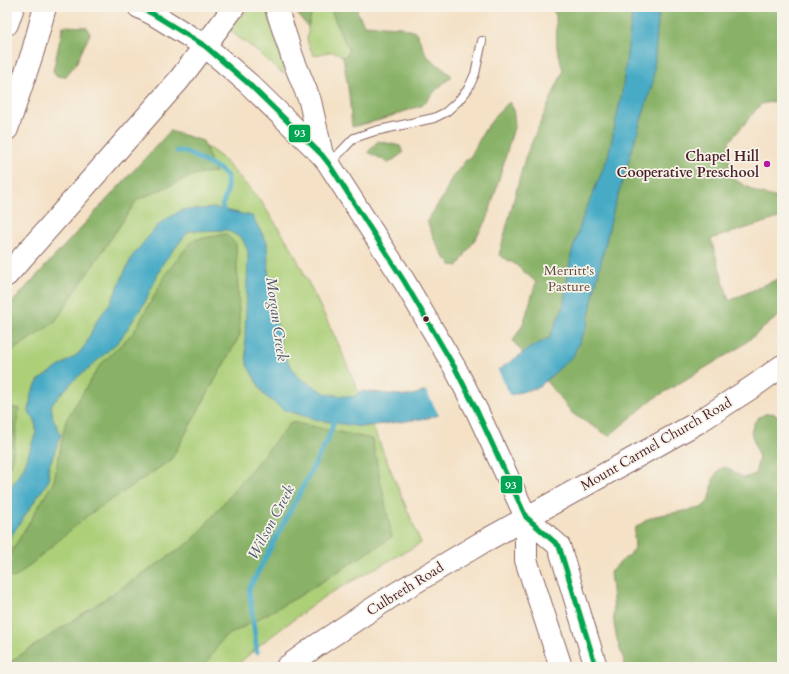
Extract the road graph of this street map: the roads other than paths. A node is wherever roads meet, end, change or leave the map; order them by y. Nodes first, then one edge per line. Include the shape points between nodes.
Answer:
1 (13, 7) edge
2 (45, 7) edge
3 (139, 7) edge
4 (234, 7) edge
5 (276, 7) edge
6 (7, 24) edge
7 (482, 41) dead end
8 (205, 46) junction
9 (7, 129) edge
10 (326, 159) junction
11 (7, 275) edge
12 (782, 366) edge
13 (526, 517) junction
14 (287, 667) edge
15 (561, 667) edge
16 (596, 667) edge

1 - 6 main road
2 - 9 main road
3 - 8 main road
4 - 8 main road
5 - 10 main road via 310,101
7 - 10 lane via 475,74 468,89 446,112 434,118 354,138
8 - 10 main road via 249,84
8 - 11 main road via 179,80
10 - 13 main road via 456,368
12 - 13 main road, Mount Carmel Church Road via 697,423
13 - 14 main road, Culbreth Road via 392,596
13 - 15 main road via 526,560
13 - 16 main road via 559,546

